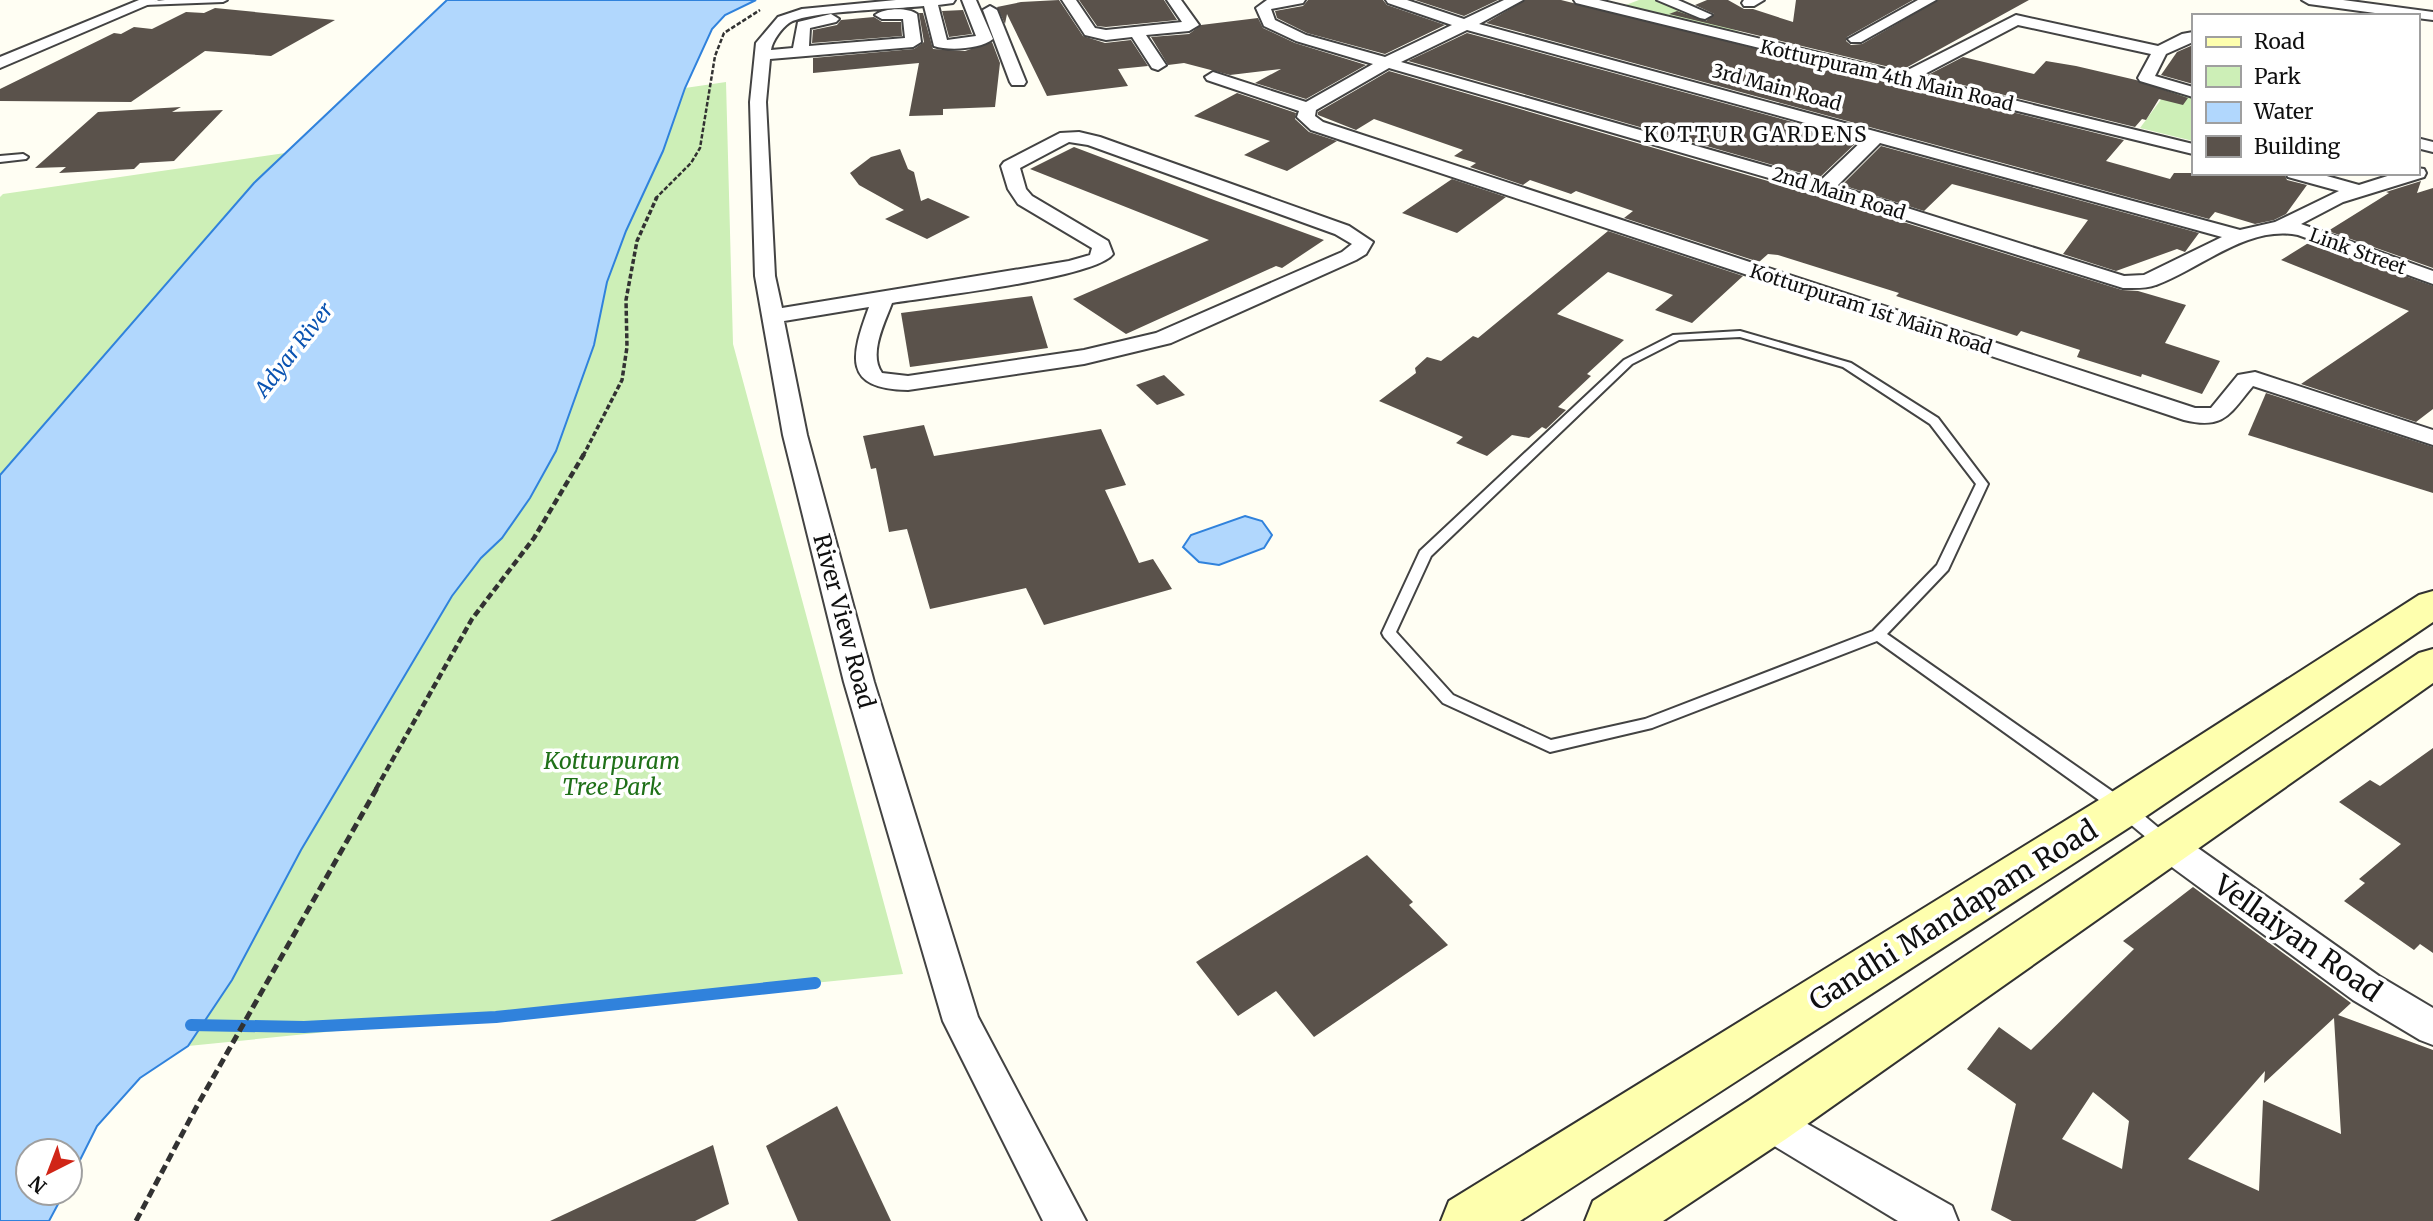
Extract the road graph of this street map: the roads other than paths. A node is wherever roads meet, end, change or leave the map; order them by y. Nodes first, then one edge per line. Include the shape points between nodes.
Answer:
1 (223, 0) edge
2 (948, 0) edge
3 (969, 0) edge
4 (987, 0) edge
5 (1069, 0) edge
6 (1174, 0) edge
7 (1298, 0) edge
8 (1393, 0) edge
9 (1516, 0) edge
10 (1581, 0) edge
11 (1664, 0) edge
12 (1929, 0) edge
13 (2309, 0) edge
14 (2389, 0) edge
15 (938, 1) edge
16 (148, 2) edge
17 (1608, 2) edge
18 (811, 7) edge
19 (2345, 12) edge
20 (2433, 14) edge
21 (1464, 24) junction
22 (1137, 33) junction
23 (2192, 37) edge
24 (1856, 39) dead end
25 (2161, 51) junction
26 (801, 52) junction
27 (762, 55) junction
28 (1811, 58) junction
29 (1390, 61) junction
30 (0, 63) edge
31 (1158, 65) dead end
32 (1213, 77) dead end
33 (1904, 79) junction
34 (1018, 82) dead end
35 (2192, 92) edge
36 (1308, 108) junction
37 (1877, 136) junction
38 (2192, 149) edge
39 (23, 157) dead end
40 (0, 159) edge
41 (2302, 175) edge
42 (2411, 175) edge
43 (1824, 188) junction
44 (2359, 191) junction
45 (2283, 226) junction
46 (2240, 236) junction
47 (2433, 278) edge
48 (883, 297) junction
49 (773, 316) junction
50 (2433, 438) edge
51 (2433, 604) edge
52 (1878, 635) junction
53 (2433, 663) edge
54 (2123, 808) junction
55 (2166, 844) junction
56 (2433, 1028) edge
57 (1767, 1120) junction
58 (1065, 1221) edge
59 (1469, 1221) edge
60 (1613, 1221) edge
61 (1937, 1221) edge

1 - 16 lane
2 - 15 street
3 - 15 street via 985,39 946,45 940,43
4 - 34 street
5 - 22 street via 1090,32
6 - 22 street via 1191,25
7 - 29 street, 2nd Main Road via 1269,4 1264,8 1269,23 1301,38
8 - 21 street, 3rd Main Road
9 - 21 street
10 - 17 street, Kotturpuram 4th Main Road
11 - 28 street via 1779,40
12 - 24 street
13 - 19 street
14 - 20 street
15 - 18 street
16 - 30 street
17 - 28 street, Kotturpuram 4th Main Road
18 - 27 street, River View Road via 783,20 764,43
19 - 20 street
21 - 29 street
21 - 37 street, 3rd Main Road
22 - 31 street
23 - 25 street
25 - 33 street via 2016,20
25 - 35 street via 2146,78
26 - 26 street via 909,44 913,42 910,15 807,22
26 - 27 street
27 - 49 street, River View Road via 758,102 765,276
28 - 33 street, Kotturpuram 4th Main Road
29 - 36 street
29 - 43 street, 2nd Main Road
32 - 36 street
33 - 38 street, Kotturpuram 4th Main Road
36 - 50 street, Kotturpuram 1st Main Road via 1306,117 1317,126 2192,415 2221,412 2246,380 2255,379
37 - 43 street
37 - 46 street, 3rd Main Road
39 - 40 lane
41 - 44 street
42 - 44 street
43 - 46 street, 2nd Main Road via 2123,282 2148,281
44 - 45 street
45 - 46 street, 2nd Main Road
45 - 47 street, Link Street via 2314,233
48 - 48 street via 865,370 885,384 908,383 1084,358 1163,338 1349,256 1363,242 1342,230 1071,136 1010,166 1020,195 1091,238 1104,249 1103,254 1072,267
48 - 49 street
49 - 58 street, River View Road via 795,435 859,682 961,1021
51 - 54 main road, Gandhi Mandapam Road
52 - 52 lane via 1942,566 1982,484 1934,421 1847,365 1740,334 1677,337 1628,362 1425,554 1389,633 1448,699 1550,746 1647,723
52 - 54 lane
53 - 55 main road
54 - 55 lane
54 - 59 main road, Gandhi Mandapam Road
55 - 56 street, Vellaiyan Road via 2366,988
55 - 57 main road
57 - 60 main road
57 - 61 street

